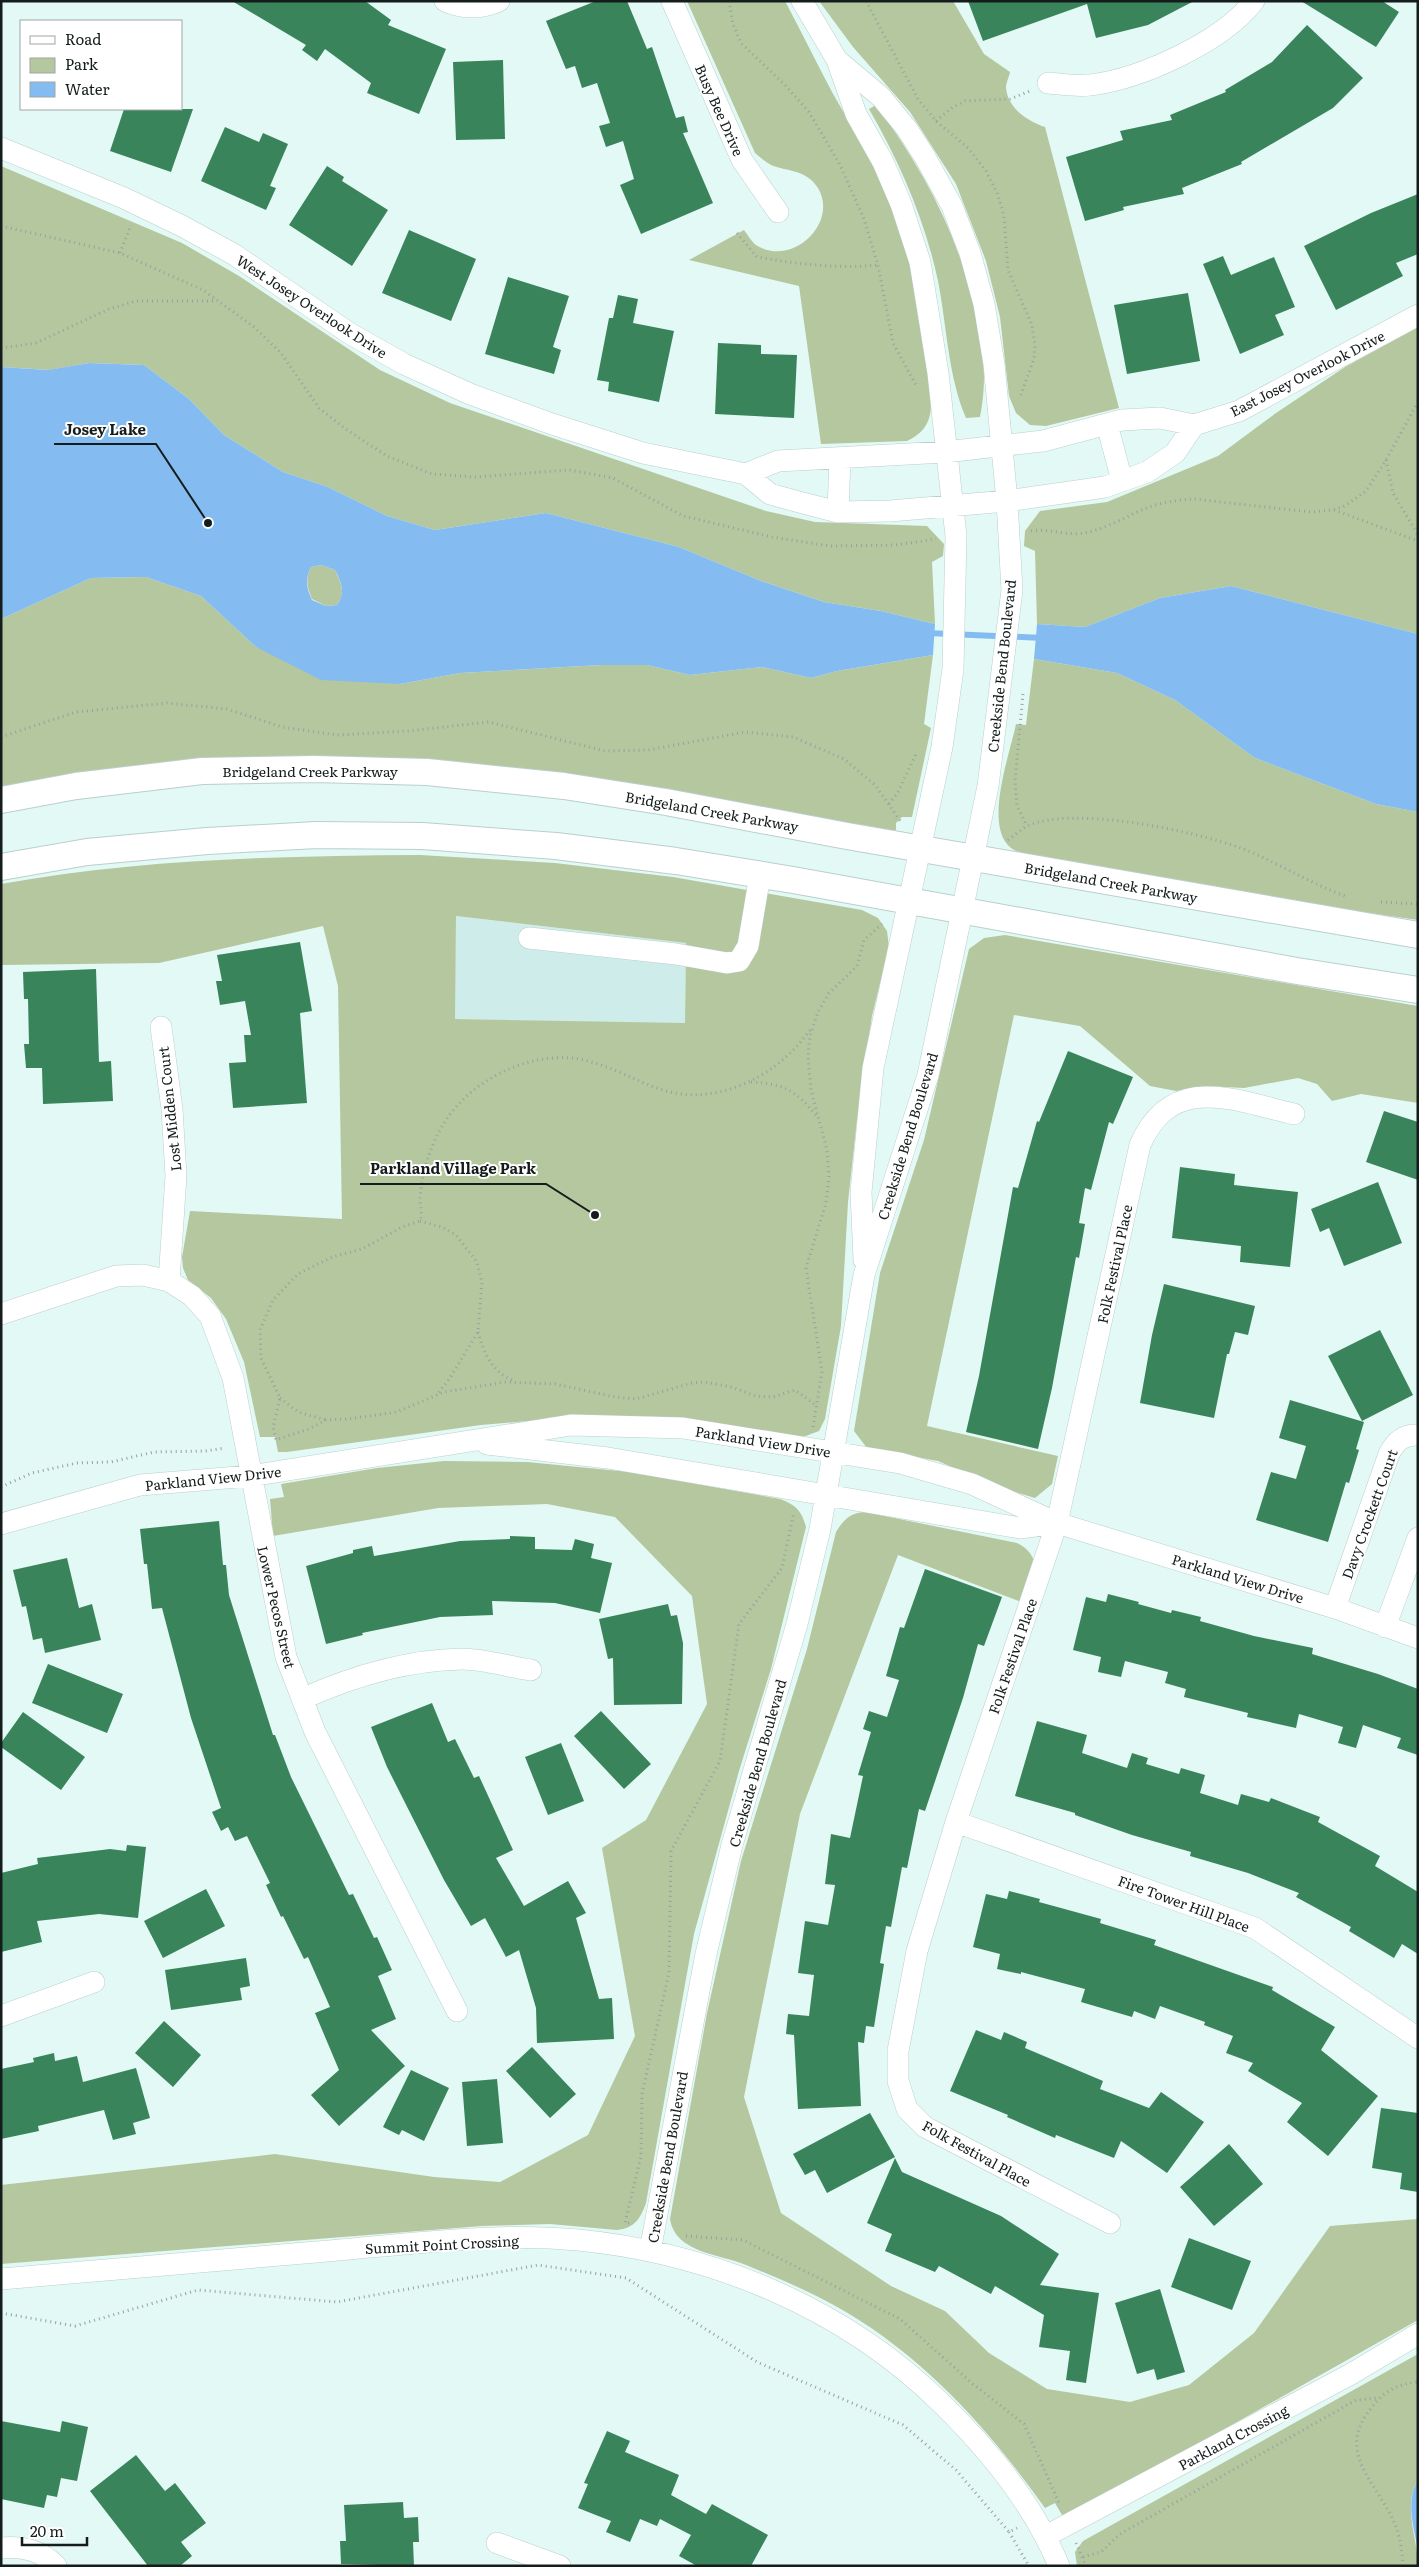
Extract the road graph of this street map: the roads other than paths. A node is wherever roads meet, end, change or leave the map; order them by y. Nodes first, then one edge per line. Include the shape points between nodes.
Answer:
1 (446, 1) edge
2 (499, 1) edge
3 (672, 1) edge
4 (802, 1) edge
5 (1254, 1) edge
6 (837, 60) junction
7 (1048, 83) road end
8 (1, 148) edge
9 (778, 212) dead end
10 (1418, 315) edge
11 (1107, 424) junction
12 (1194, 425) junction
13 (1001, 447) junction
14 (946, 452) junction
15 (840, 458) junction
16 (746, 474) junction
17 (1122, 481) junction
18 (1007, 501) junction
19 (951, 508) junction
20 (838, 512) junction
21 (1, 800) edge
22 (922, 838) junction
23 (976, 846) junction
24 (1, 867) edge
25 (760, 875) junction
26 (909, 901) junction
27 (960, 910) junction
28 (1418, 935) edge
29 (529, 938) dead end
30 (1418, 990) edge
31 (161, 1027) dead end
32 (1294, 1114) dead end
33 (864, 1274) junction
34 (169, 1281) junction
35 (1, 1314) edge
36 (1418, 1435) edge
37 (457, 1441) junction
38 (833, 1452) junction
39 (250, 1476) junction
40 (826, 1495) junction
41 (1057, 1523) junction
42 (1, 1524) edge
43 (1418, 1538) edge
44 (1335, 1608) junction
45 (1385, 1627) junction
46 (1418, 1638) edge
47 (531, 1670) dead end
48 (302, 1699) junction
49 (956, 1822) junction
50 (94, 1982) dead end
51 (457, 2011) dead end
52 (1, 2016) edge
53 (1418, 2038) edge
54 (1110, 2223) dead end
55 (650, 2251) junction
56 (1, 2279) edge
57 (1418, 2334) edge
58 (1046, 2536) junction
59 (497, 2543) dead end
60 (1, 2548) edge
61 (56, 2566) edge
62 (560, 2566) edge
63 (1059, 2566) edge

1 - 2 street via 460,7 476,8
3 - 9 street, Busy Bee Drive via 742,160
4 - 6 street, Creekside Bend Boulevard
5 - 7 street via 1245,12 1193,49 1128,78 1088,86
6 - 13 street, Creekside Bend Boulevard via 881,97 907,129 952,206 970,253 984,304 994,364
6 - 14 street, Creekside Bend Boulevard via 856,114 883,162 920,262 938,373
8 - 16 street, West Josey Overlook Drive via 182,226 235,255 349,333 470,394 643,454
10 - 12 street, East Josey Overlook Drive via 1239,410
11 - 12 street via 1160,418
11 - 13 street via 1043,441
11 - 17 street
12 - 17 street via 1175,453 1147,472
13 - 14 street
13 - 18 street, Creekside Bend Boulevard
14 - 15 street
14 - 19 street, Creekside Bend Boulevard
15 - 16 street via 778,461
15 - 20 street
16 - 20 street, West Josey Overlook Drive via 770,494
17 - 18 street via 1105,487
18 - 19 street
18 - 23 street, Creekside Bend Boulevard via 1012,590 988,786
19 - 20 street, West Josey Overlook Drive
19 - 22 street, Creekside Bend Boulevard via 956,536 953,670 942,747
21 - 22 main road, Bridgeland Creek Parkway via 76,786 202,771 315,769 427,772 564,786
22 - 23 main road, Bridgeland Creek Parkway
22 - 26 street, Creekside Bend Boulevard
23 - 27 street, Creekside Bend Boulevard
23 - 28 main road, Bridgeland Creek Parkway
24 - 25 main road via 87,852 207,841 316,835 422,836 556,846 676,860
25 - 26 main road
25 - 29 street via 748,946 739,961 727,963 676,954
26 - 27 main road
26 - 33 street, Creekside Bend Boulevard via 873,1068 861,1192
27 - 30 main road
27 - 33 street, Creekside Bend Boulevard via 928,1075
31 - 34 street, Lost Midden Court via 172,1109 176,1176
32 - 41 street, Folk Festival Place via 1216,1096 1196,1096 1161,1112 1148,1127 1140,1145
33 - 38 street, Creekside Bend Boulevard
34 - 35 street, Lower Pecos Street via 143,1274 116,1276
34 - 39 street, Lower Pecos Street via 192,1296 210,1316 232,1378
36 - 44 street, Davy Crockett Court via 1403,1437 1389,1454
37 - 38 street, Parkland View Drive via 571,1424 683,1428
37 - 39 street, Parkland View Drive
37 - 40 street, Parkland View Drive via 608,1458
38 - 40 street, Creekside Bend Boulevard
38 - 41 street, Parkland View Drive via 900,1463 972,1484
39 - 42 street, Parkland View Drive via 140,1485
39 - 48 street, Lower Pecos Street via 286,1657
40 - 41 street, Parkland View Drive via 1020,1528
40 - 55 street, Creekside Bend Boulevard via 797,1624 732,1845 706,1954
41 - 44 street, Parkland View Drive
41 - 49 street, Folk Festival Place
43 - 45 street
44 - 45 street, Parkland View Drive
45 - 46 street, Parkland View Drive
47 - 48 street via 463,1659 404,1665 344,1680
48 - 51 street, Lower Pecos Street via 315,1732
49 - 53 street, Fire Tower Hill Place via 1254,1928
49 - 54 street, Folk Festival Place via 917,1951 898,2051 898,2081 907,2109 925,2127
50 - 52 street
55 - 56 street, Summit Point Crossing via 577,2240 489,2238
55 - 58 street, Summit Point Crossing via 723,2270 785,2296 841,2325 886,2355 927,2389 995,2460
57 - 58 street, Parkland Crossing via 1351,2374 1064,2515
58 - 63 street, Summit Point Crossing
59 - 62 street
60 - 61 street via 36,2551

